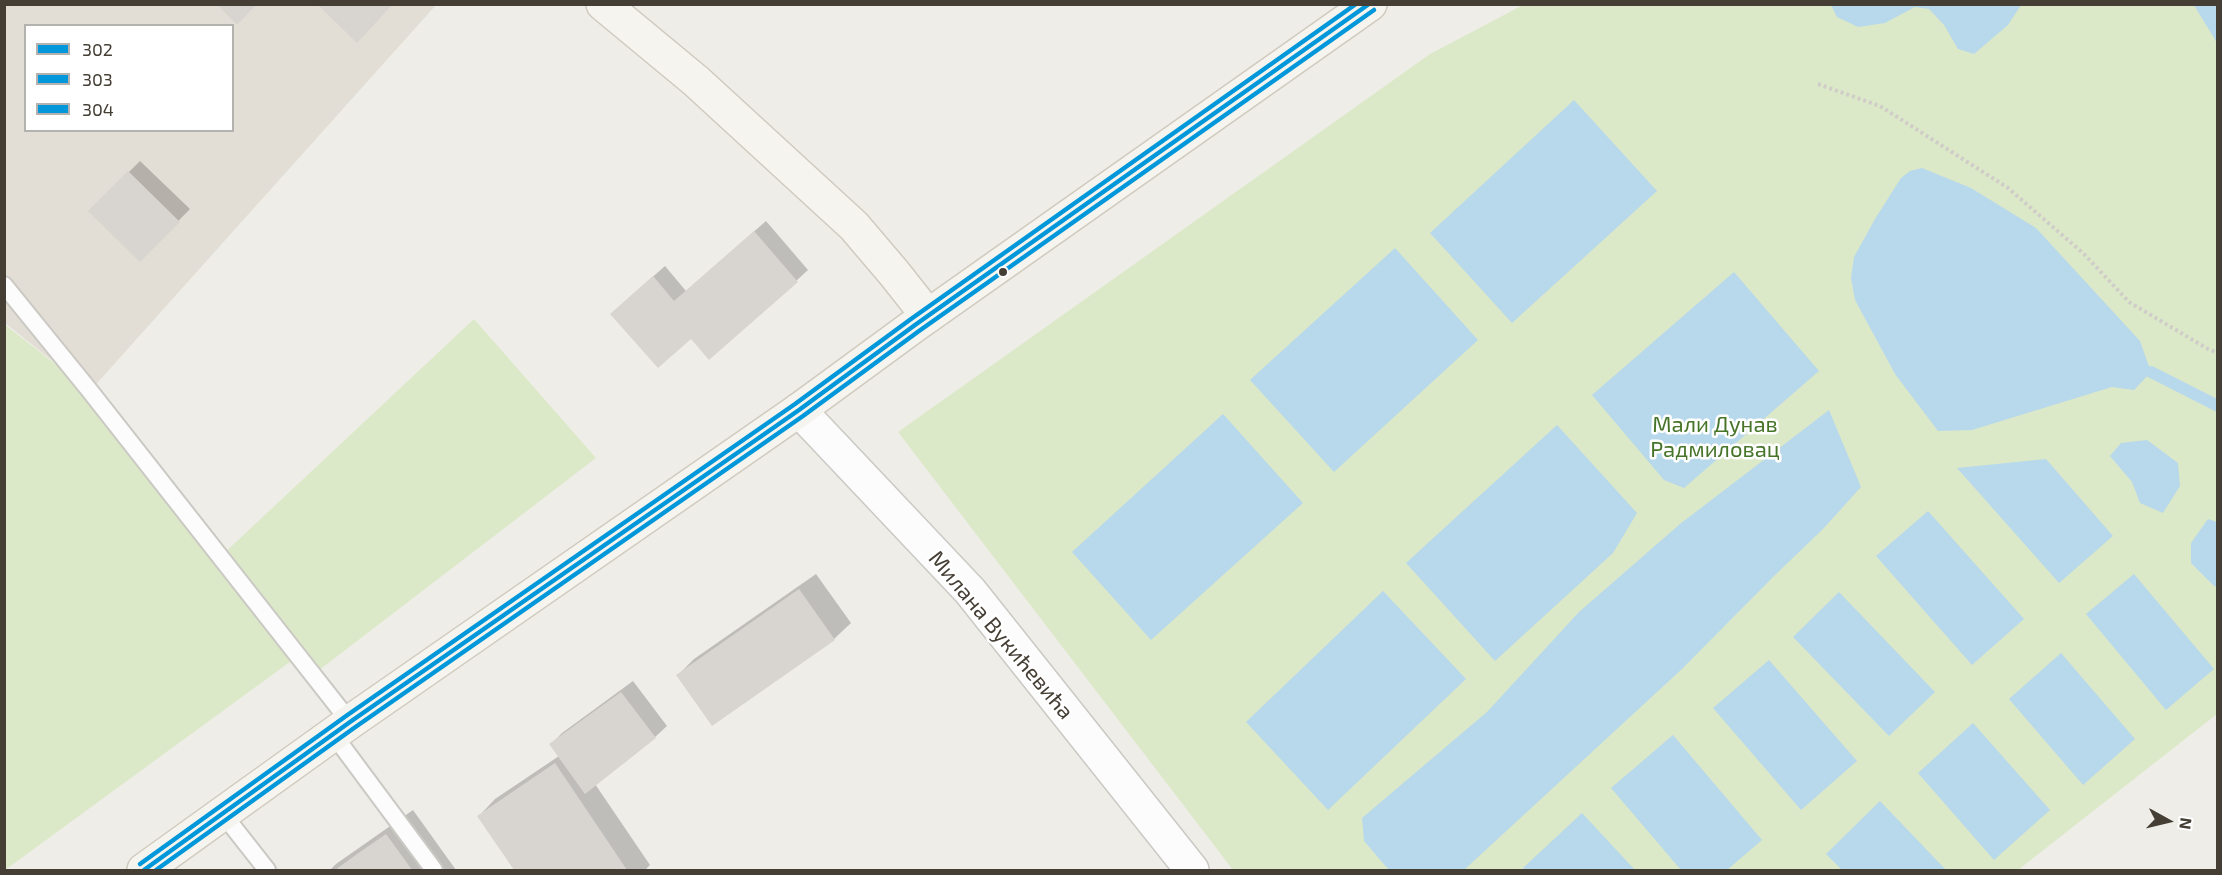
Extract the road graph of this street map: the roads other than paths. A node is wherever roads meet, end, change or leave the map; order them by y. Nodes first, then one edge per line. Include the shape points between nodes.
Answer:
1 (603, 4) edge
2 (1370, 4) edge
3 (4, 285) edge
4 (921, 321) junction
5 (799, 410) junction
6 (341, 728) junction
7 (224, 814) junction
8 (178, 858) edge
9 (144, 870) edge
10 (267, 870) edge
11 (434, 870) edge
12 (1192, 870) edge

1 - 4 main road via 696,81 854,226 894,273
2 - 4 main road
3 - 6 lane via 90,391
4 - 5 main road
5 - 6 main road
5 - 12 street, Милана Вукићевића via 970,591
6 - 7 main road
6 - 11 lane
7 - 8 main road
7 - 10 lane
8 - 9 main road

